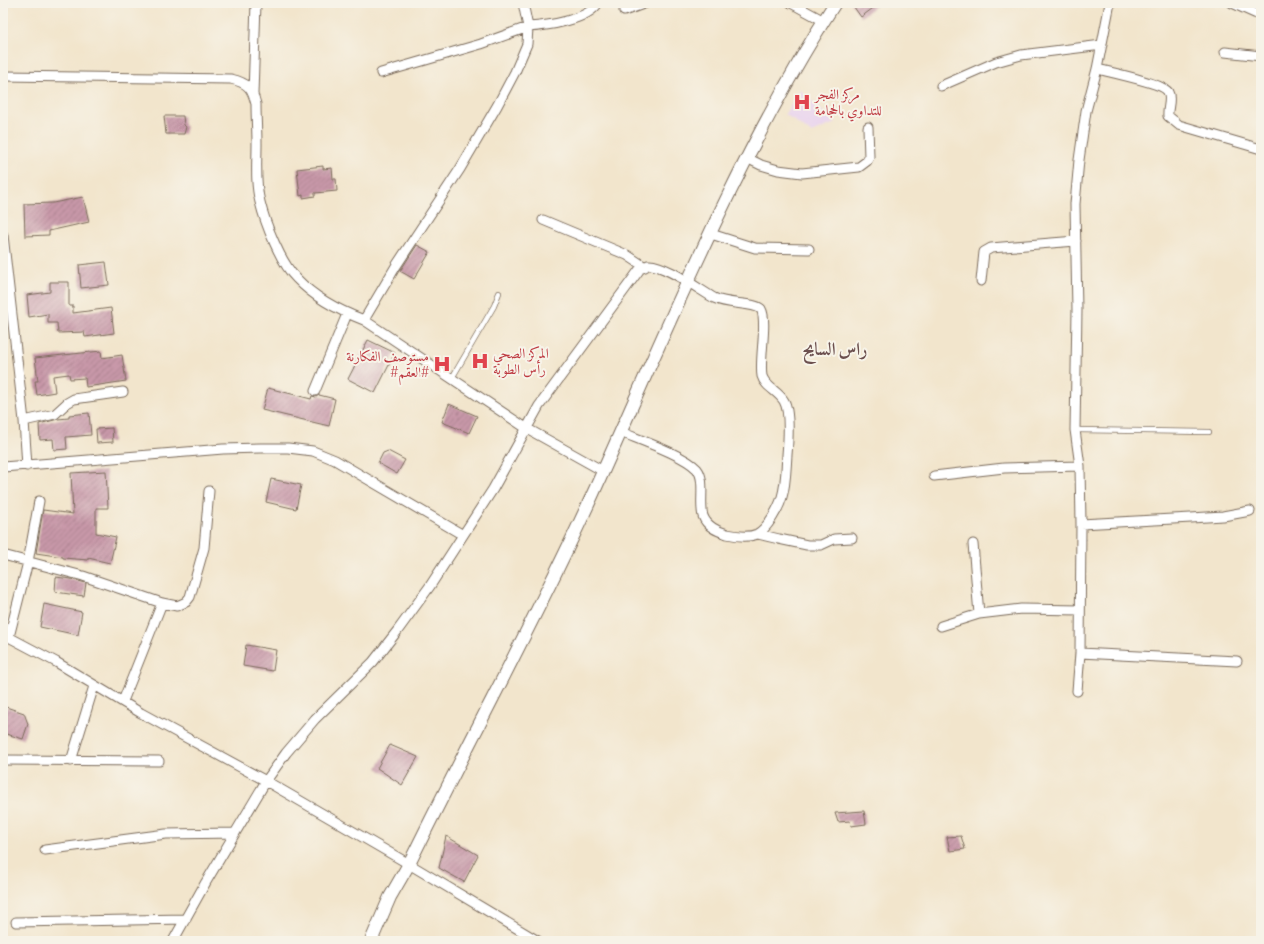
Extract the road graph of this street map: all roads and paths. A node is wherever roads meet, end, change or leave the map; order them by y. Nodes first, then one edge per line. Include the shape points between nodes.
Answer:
1 (256, 3) edge
2 (523, 3) edge
3 (598, 3) edge
4 (646, 3) edge
5 (791, 3) edge
6 (835, 3) edge
7 (1110, 3) edge
8 (1232, 3) edge
9 (624, 11) dead end
10 (1261, 16) edge
11 (824, 21) junction
12 (528, 28) junction
13 (1102, 45) junction
14 (1225, 52) dead end
15 (1261, 56) edge
16 (1098, 69) junction
17 (381, 73) dead end
18 (3, 76) edge
19 (941, 86) dead end
20 (253, 94) junction
21 (868, 127) dead end
22 (1261, 149) edge
23 (747, 158) junction
24 (543, 220) dead end
25 (711, 234) junction
26 (3, 236) edge
27 (1076, 241) junction
28 (809, 249) dead end
29 (645, 266) junction
30 (981, 281) dead end
31 (687, 282) junction
32 (6, 290) edge
33 (499, 293) dead end
34 (347, 314) junction
35 (364, 320) junction
36 (452, 378) junction
37 (123, 392) dead end
38 (315, 392) dead end
39 (24, 421) junction
40 (526, 428) junction
41 (1075, 430) junction
42 (621, 432) junction
43 (1209, 432) dead end
44 (27, 466) junction
45 (1080, 466) junction
46 (3, 467) edge
47 (603, 471) junction
48 (934, 476) dead end
49 (210, 491) dead end
50 (39, 501) dead end
51 (1250, 511) dead end
52 (1081, 524) junction
53 (758, 534) junction
54 (463, 535) junction
55 (852, 538) dead end
56 (973, 544) dead end
57 (3, 556) edge
58 (28, 562) junction
59 (162, 603) junction
60 (1080, 610) junction
61 (979, 614) junction
62 (941, 626) dead end
63 (6, 636) edge
64 (1080, 653) junction
65 (1237, 661) dead end
66 (94, 686) junction
67 (1077, 691) dead end
68 (123, 702) junction
69 (3, 760) edge
70 (71, 761) junction
71 (159, 761) dead end
72 (266, 781) junction
73 (235, 833) junction
74 (45, 850) dead end
75 (409, 864) junction
76 (186, 919) junction
77 (16, 922) dead end
78 (174, 941) edge
79 (371, 941) edge
80 (538, 941) edge

1 - 20 street
2 - 12 street
3 - 12 street via 582,16
4 - 9 street
5 - 11 street
6 - 11 street
7 - 13 street
8 - 10 street
11 - 23 street via 780,94
12 - 17 street
12 - 35 street via 527,44 497,106
13 - 16 street
13 - 19 street via 1021,55 996,62
14 - 15 street
16 - 22 street via 1153,83 1166,89 1170,99 1168,116 1179,125
16 - 27 street via 1086,112 1079,160 1075,204
18 - 20 street via 231,78 249,86
20 - 34 street via 256,104 256,172 260,201 269,232 296,278
21 - 23 street via 869,157 859,167 802,173 778,170
23 - 25 street
24 - 29 street via 627,255
25 - 28 street via 755,248
25 - 31 street
26 - 32 street
27 - 30 street via 991,248 984,252
27 - 41 street
29 - 31 street via 666,270
29 - 40 street via 640,269 539,406
31 - 42 street
31 - 53 street via 726,303 756,306 763,312 761,367 763,377 784,401 788,440 783,496 769,522
32 - 39 street
33 - 36 lane
34 - 35 street
34 - 38 street
35 - 36 street
36 - 40 street
37 - 39 street via 74,399 55,414
39 - 44 street
40 - 47 street
40 - 54 street via 493,489
41 - 43 lane
41 - 45 street
42 - 47 street
42 - 53 street via 688,461 698,470 703,517 710,526 732,535
44 - 46 street
44 - 54 street via 223,449 288,448 313,451 335,460
45 - 48 street via 1004,468
45 - 52 street
47 - 75 street via 562,559
49 - 59 street via 204,548 190,597 177,606
50 - 58 street
51 - 52 street via 1223,516
52 - 60 street
53 - 55 street via 807,545 821,545 834,539
54 - 72 street via 430,586 373,662 315,719
56 - 61 street
57 - 58 street
58 - 59 street via 97,581
58 - 63 street
59 - 68 street
60 - 61 street via 1021,609
60 - 64 street
61 - 62 street
63 - 66 street via 56,662
64 - 65 street
64 - 67 street
66 - 68 street
66 - 70 street
68 - 72 street
69 - 70 street
70 - 71 street
72 - 73 street
72 - 75 street
73 - 74 street via 166,834
73 - 76 street
75 - 79 street via 390,897
75 - 80 street
76 - 77 street
76 - 78 street

